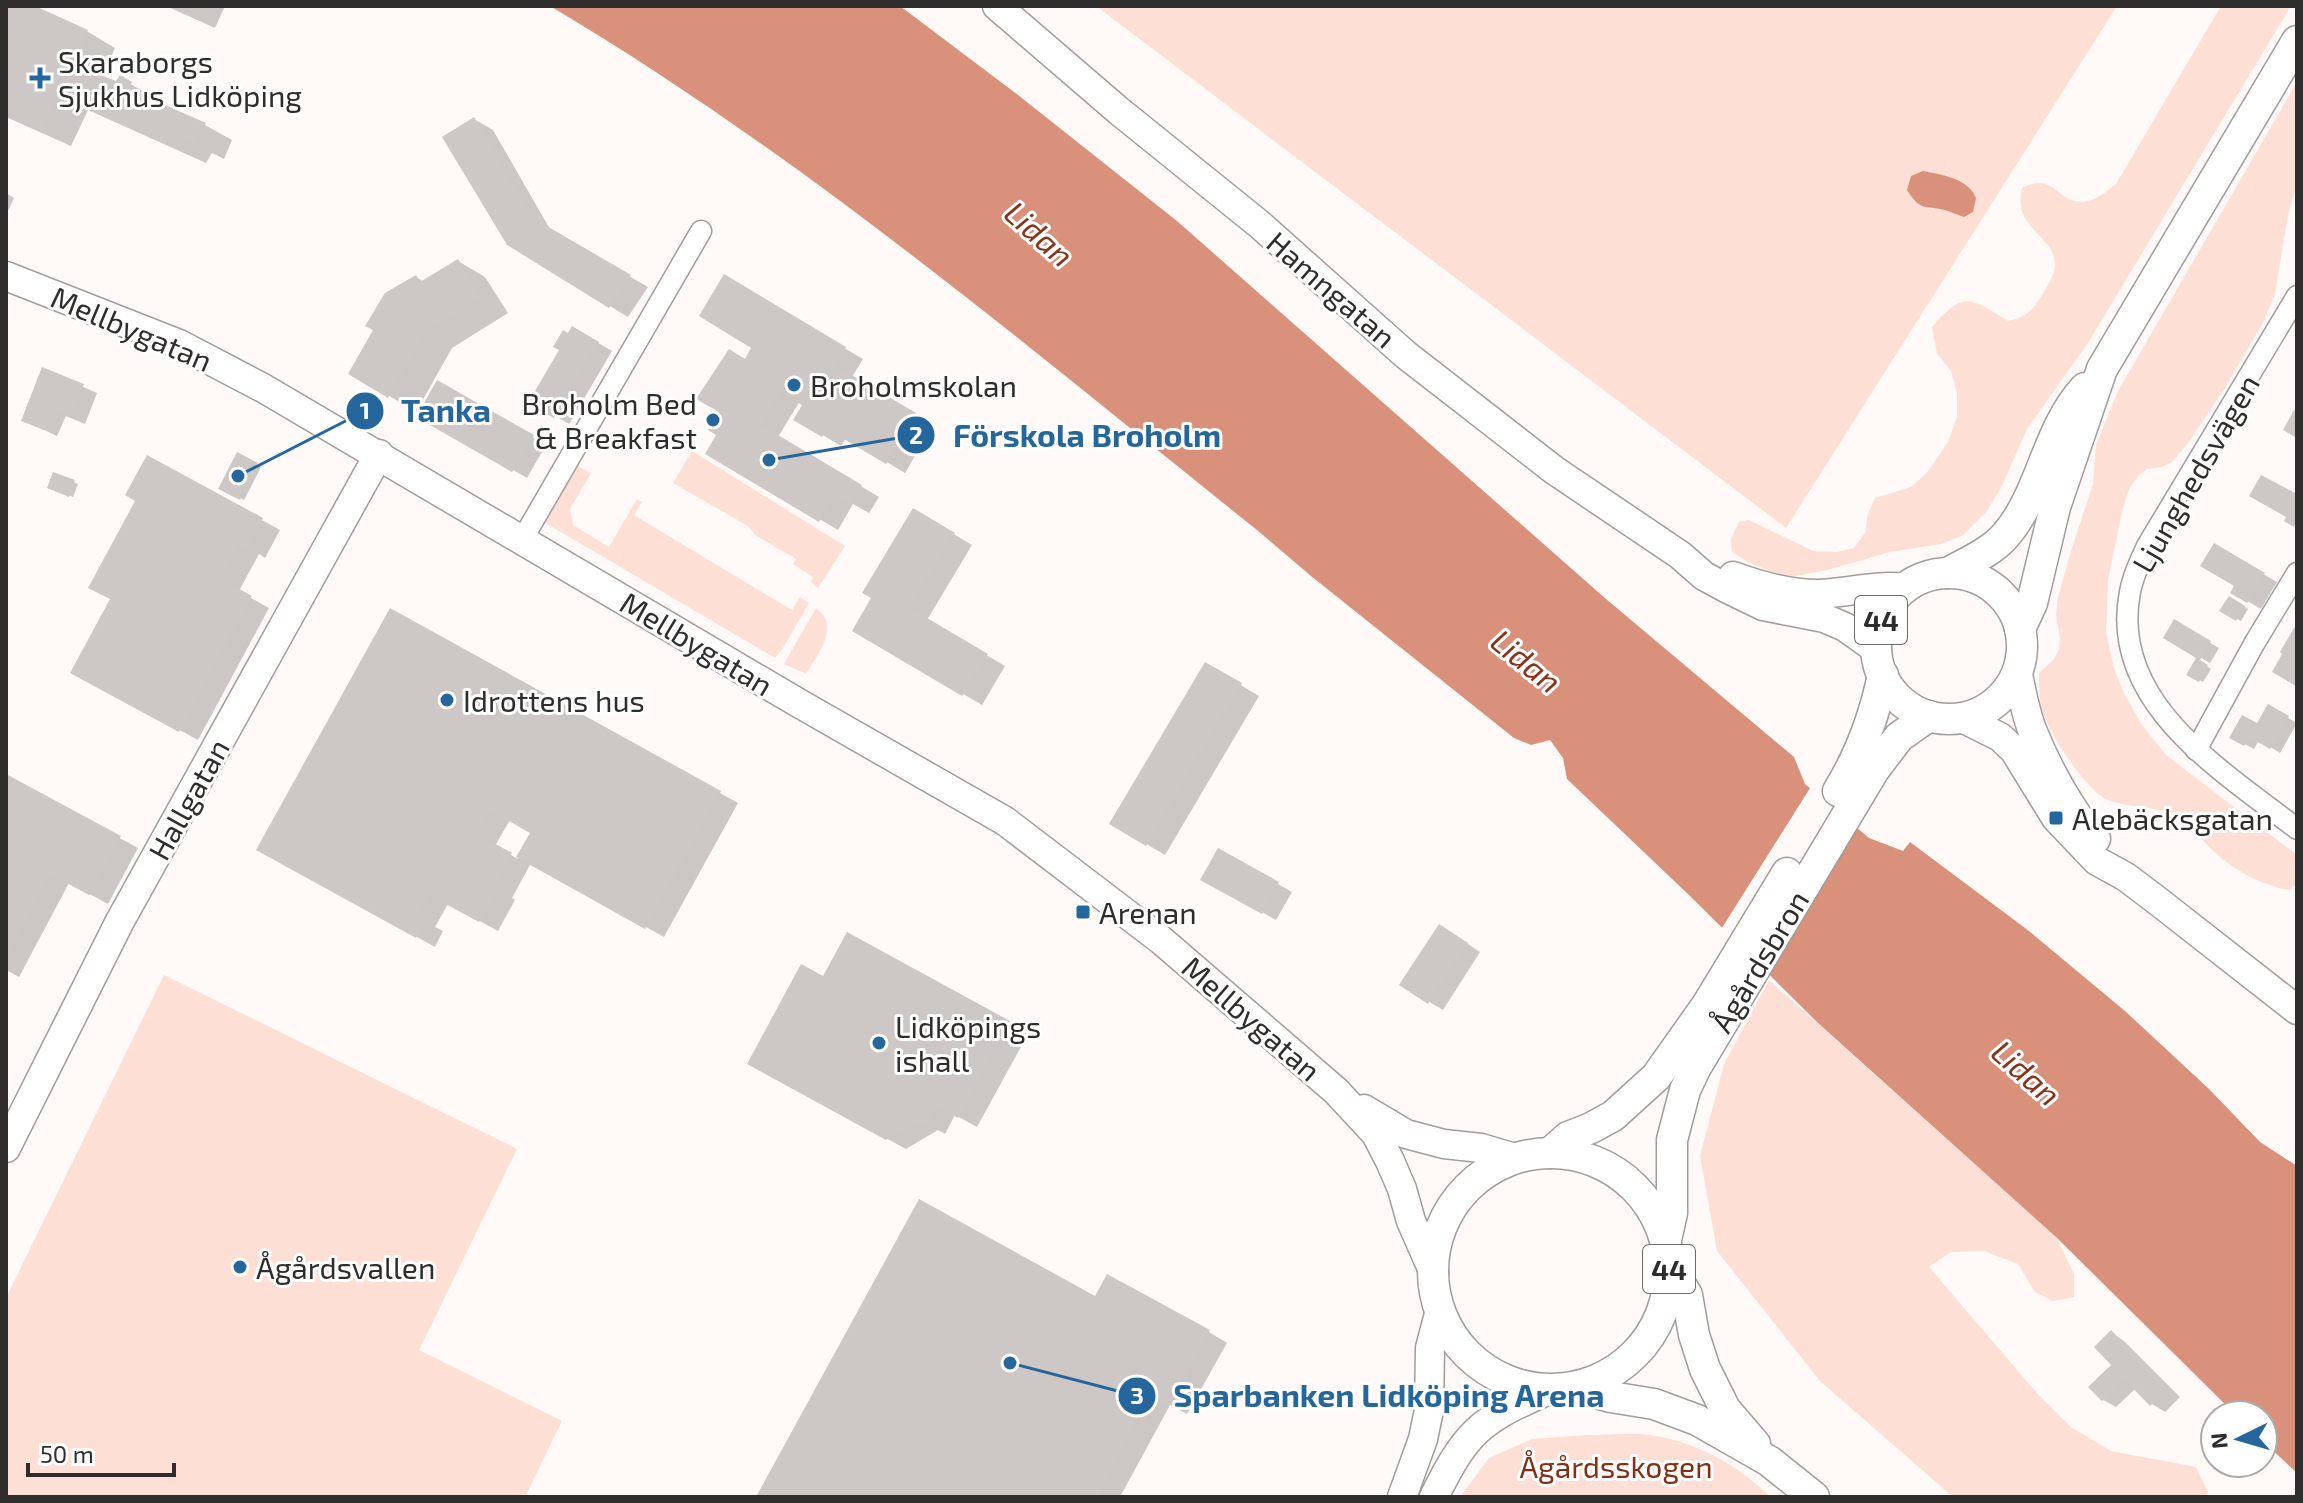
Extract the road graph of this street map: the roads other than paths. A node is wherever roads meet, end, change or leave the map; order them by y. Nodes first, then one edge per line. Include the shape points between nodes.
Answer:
1 (998, 6) edge
2 (2297, 41) edge
3 (701, 231) dead end
4 (6, 276) edge
5 (2297, 296) edge
6 (2102, 369) junction
7 (379, 454) junction
8 (522, 540) junction
9 (1680, 555) junction
10 (1948, 573) junction
11 (2297, 573) edge
12 (1906, 588) junction
13 (2020, 629) junction
14 (1880, 663) junction
15 (2017, 671) junction
16 (1929, 716) junction
17 (1962, 718) junction
18 (2196, 750) junction
19 (1864, 767) junction
20 (2297, 829) edge
21 (2126, 877) junction
22 (1717, 1010) junction
23 (2297, 1010) edge
24 (1336, 1091) junction
25 (6, 1148) edge
26 (1550, 1153) junction
27 (1515, 1158) junction
28 (1667, 1253) junction
29 (1434, 1273) junction
30 (1440, 1310) junction
31 (1563, 1388) junction
32 (1769, 1461) junction
33 (1402, 1497) edge
34 (1434, 1497) edge
35 (1814, 1497) edge

1 - 9 street, Hamngatan via 1406,355 1554,470
2 - 6 main road, 44
3 - 8 street
4 - 7 street, Mellbygatan via 179,344
5 - 18 street, Ljunghedsvägen via 2147,546 2129,592 2129,646 2140,677 2153,701
6 - 10 main road, 44 via 2061,423 2025,506 2006,535
6 - 13 main road, 44
7 - 8 street, Mellbygatan
7 - 25 street, Hallgatan via 120,921
8 - 24 street, Mellbygatan via 1005,821 1161,940
9 - 12 street via 1753,584 1787,591
9 - 14 street via 1704,576 1763,606 1845,627
10 - 12 main road, 44
10 - 13 main road via 1994,588
11 - 18 street
12 - 14 main road, 44 via 1883,615 1877,638
13 - 15 main road, 44
14 - 16 main road, 44 via 1902,700
14 - 19 main road, Ågårdsbron / 44
15 - 17 main road via 1996,702
15 - 21 street via 2042,753 2072,806
16 - 17 main road
16 - 19 main road, Ågårdsbron / 44
17 - 21 street via 2014,750 2056,818 2097,861
18 - 20 street, Ljunghedsvägen
19 - 22 main road, Ågårdsbron / 44
21 - 23 street
22 - 26 main road, Ågårdsbron / 44 via 1637,1096
22 - 28 main road, Ågårdsbron / 44 via 1685,1090 1672,1140
24 - 27 street, Mellbygatan via 1406,1134
24 - 29 street, Mellbygatan via 1376,1134
26 - 27 main road, 44
26 - 28 main road, 44 via 1601,1163 1623,1177 1656,1216
27 - 29 main road, 44 via 1477,1179 1456,1203 1440,1231
28 - 31 main road, 44 via 1664,1306 1645,1343 1614,1372
28 - 32 main road, 44 via 1687,1295 1711,1382 1725,1409
29 - 30 main road, 44
30 - 31 main road, 44 via 1450,1332 1483,1367 1527,1387
30 - 33 street via 1430,1348 1429,1410
31 - 32 main road, 44 via 1677,1412
31 - 34 street via 1497,1415 1470,1438
32 - 35 main road, 44

